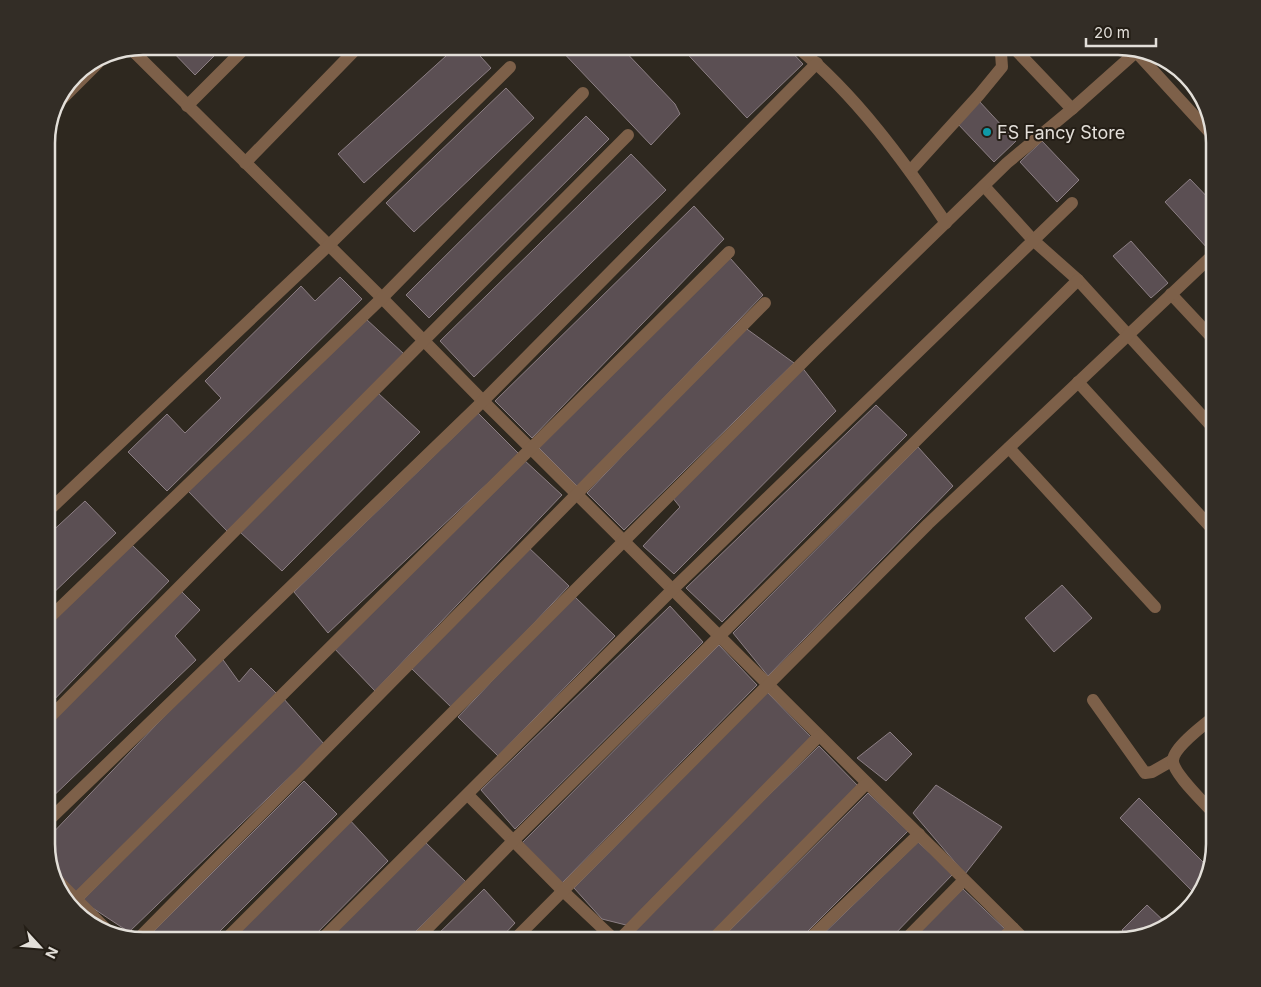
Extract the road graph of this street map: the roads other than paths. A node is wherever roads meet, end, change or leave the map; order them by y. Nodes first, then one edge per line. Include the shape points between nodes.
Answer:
1 (137, 55) edge
2 (238, 55) edge
3 (350, 55) edge
4 (807, 55) edge
5 (1002, 55) edge
6 (1021, 55) edge
7 (1131, 56) edge
8 (1142, 58) edge
9 (817, 63) junction
10 (510, 67) dead end
11 (584, 93) dead end
12 (187, 106) junction
13 (1072, 109) junction
14 (1204, 126) edge
15 (628, 135) dead end
16 (245, 163) junction
17 (910, 171) junction
18 (984, 186) junction
19 (1072, 203) dead end
20 (946, 223) junction
21 (1033, 240) junction
22 (328, 246) junction
23 (730, 252) dead end
24 (1206, 261) edge
25 (1078, 280) junction
26 (1171, 294) junction
27 (382, 298) junction
28 (765, 303) dead end
29 (1206, 331) edge
30 (1128, 335) junction
31 (424, 342) junction
32 (1078, 382) junction
33 (483, 401) junction
34 (1206, 420) edge
35 (531, 448) junction
36 (1008, 448) junction
37 (576, 494) junction
38 (55, 505) edge
39 (1206, 522) edge
40 (624, 540) junction
41 (673, 589) junction
42 (1154, 607) dead end
43 (55, 612) edge
44 (720, 637) junction
45 (768, 684) junction
46 (1093, 700) dead end
47 (55, 712) edge
48 (1206, 724) edge
49 (819, 736) junction
50 (1173, 760) junction
51 (867, 783) junction
52 (468, 795) junction
53 (1206, 804) edge
54 (55, 814) edge
55 (919, 834) junction
56 (513, 841) junction
57 (964, 880) junction
58 (563, 891) junction
59 (70, 893) edge
60 (76, 899) junction
61 (94, 917) edge
62 (1013, 928) junction
63 (145, 932) edge
64 (233, 932) edge
65 (329, 932) edge
66 (425, 932) edge
67 (522, 932) edge
68 (607, 932) edge
69 (626, 932) edge
70 (720, 932) edge
71 (816, 932) edge
72 (913, 932) edge
73 (1009, 932) edge
74 (1017, 932) edge

1 - 12 street
2 - 12 street
3 - 16 street
4 - 9 street
5 - 17 street via 1002,67 980,95
6 - 13 street
7 - 13 street
8 - 14 street
9 - 17 street
9 - 33 street
10 - 22 street
11 - 27 street
12 - 16 street
13 - 18 street
15 - 31 street
16 - 22 street
17 - 20 street
18 - 20 street
18 - 21 street
19 - 21 street
20 - 40 street
21 - 25 street
21 - 41 street
22 - 27 street
22 - 38 street
23 - 35 street
24 - 26 street
25 - 30 street
25 - 44 street
26 - 29 street
26 - 30 street
27 - 31 street
27 - 43 street
28 - 37 street
30 - 32 street
30 - 34 street
31 - 33 street
31 - 47 street
32 - 36 street
32 - 39 street
33 - 35 street
33 - 54 street
35 - 37 street
35 - 60 street
36 - 42 street
36 - 45 street
37 - 40 street
37 - 63 street
40 - 41 street
40 - 64 street
41 - 44 street
41 - 52 street
44 - 45 street
44 - 56 street
45 - 49 street
45 - 58 street
46 - 50 street via 1145,773
48 - 50 street via 1176,751
49 - 51 street
49 - 69 street
50 - 53 street via 1175,770
51 - 55 street
51 - 70 street
52 - 56 street
52 - 65 street
55 - 57 street
55 - 71 street
56 - 58 street
56 - 66 street
57 - 62 street
57 - 72 street
58 - 67 street
58 - 68 street
59 - 60 street
60 - 61 street
62 - 73 street
62 - 74 street

